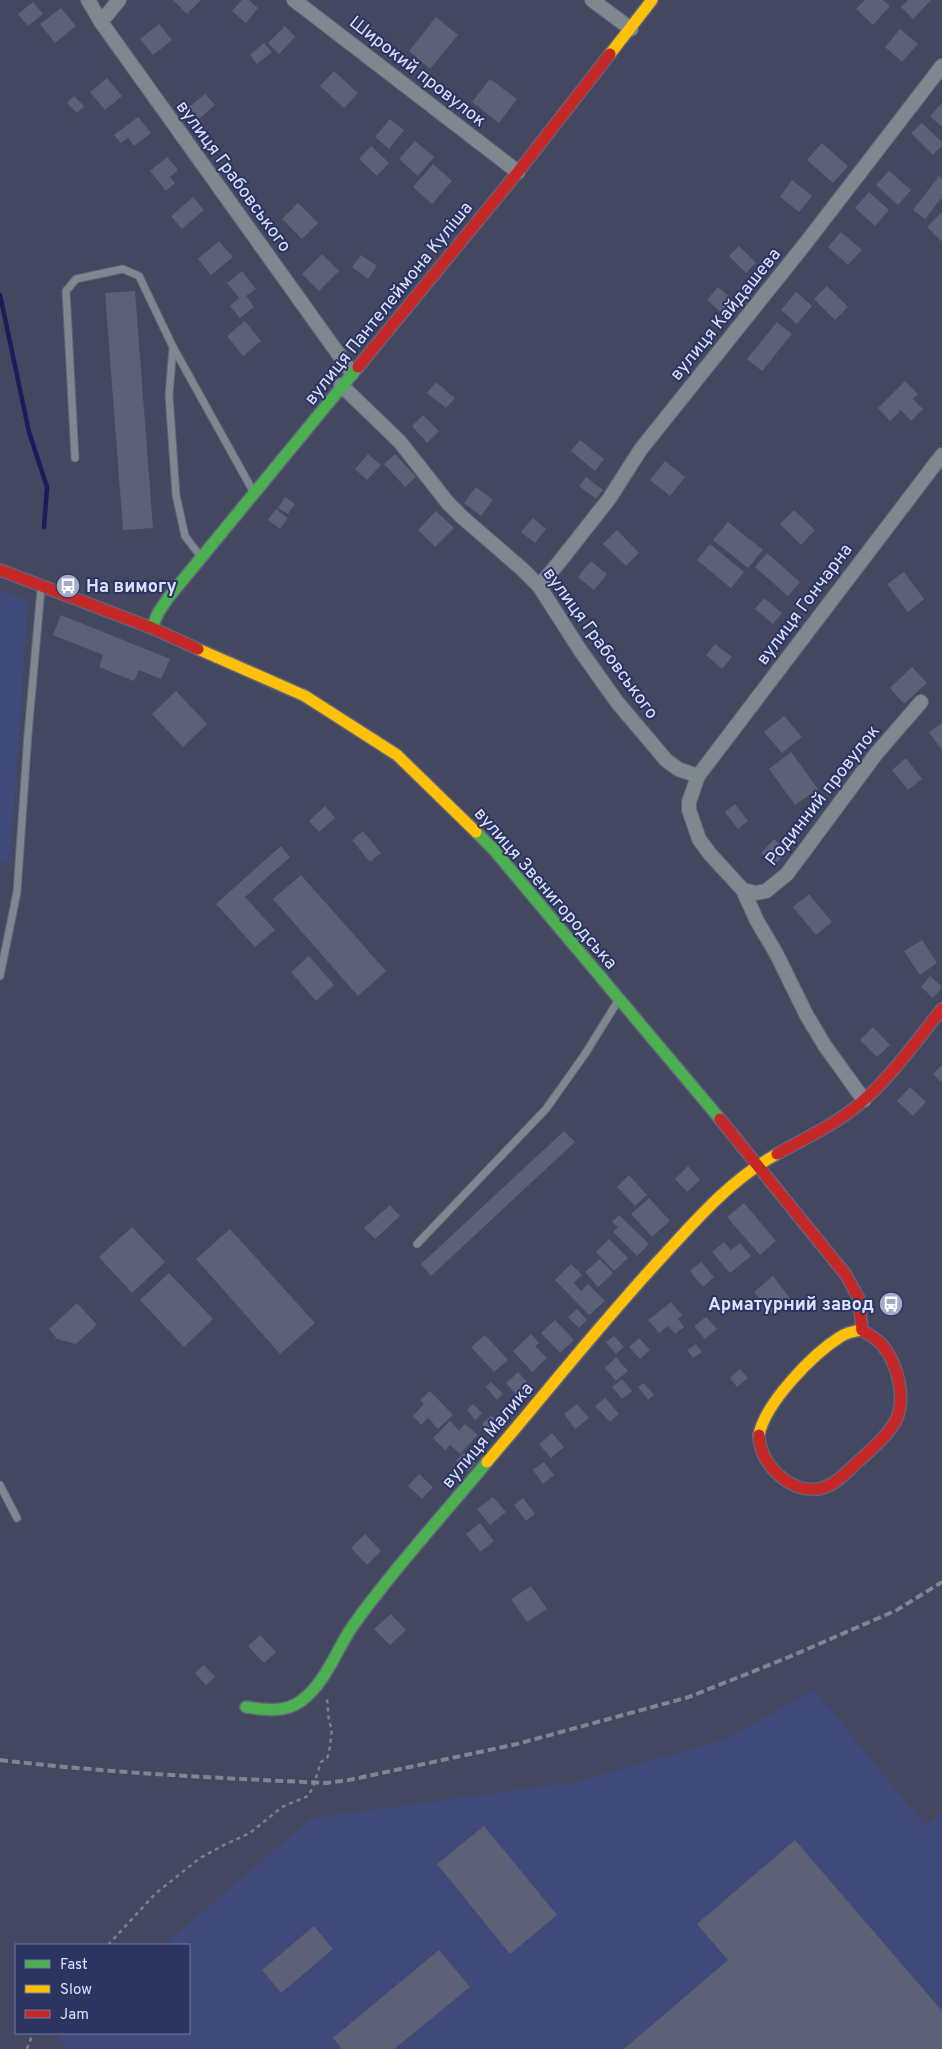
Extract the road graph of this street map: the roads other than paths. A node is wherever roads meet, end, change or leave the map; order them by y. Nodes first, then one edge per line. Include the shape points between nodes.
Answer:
1 (88, 0) edge
2 (120, 0) edge
3 (294, 0) edge
4 (592, 0) edge
5 (652, 0) edge
6 (101, 22) junction
7 (631, 29) junction
8 (942, 66) edge
9 (518, 172) junction
10 (173, 347) junction
11 (352, 373) junction
12 (341, 385) junction
13 (942, 455) edge
14 (75, 458) dead end
15 (255, 494) junction
16 (203, 558) junction
17 (0, 570) edge
18 (539, 586) junction
19 (41, 587) junction
20 (152, 628) junction
21 (921, 702) dead end
22 (698, 776) junction
23 (743, 890) junction
24 (0, 976) edge
25 (619, 998) junction
26 (942, 1009) edge
27 (864, 1100) junction
28 (758, 1164) junction
29 (417, 1244) dead end
30 (862, 1330) junction
31 (0, 1485) edge
32 (16, 1518) dead end
33 (246, 1707) dead end

1 - 6 street, вулиця Грабовського
2 - 6 street
3 - 9 street, Широкий провулок
4 - 7 street
5 - 7 street, вулиця Пантелеймона Куліша
6 - 11 street, вулиця Грабовського
7 - 9 street, вулиця Пантелеймона Куліша
8 - 18 street, вулиця Кайдашева via 658,427 609,500
9 - 11 street, вулиця Пантелеймона Куліша
10 - 14 lane via 139,276 123,269 72,281 66,291
10 - 15 lane
10 - 16 lane via 169,395 176,496 185,536
11 - 12 street, вулиця Пантелеймона Куліша
12 - 15 street, вулиця Пантелеймона Куліша
12 - 18 street, вулиця Грабовського via 400,442 448,503
13 - 22 street, вулиця Гончарна
15 - 16 street, вулиця Пантелеймона Куліша
16 - 20 street, вулиця Пантелеймона Куліша via 168,598
17 - 19 street, вулиця Звенигородська
18 - 22 street, вулиця Грабовського via 580,650 635,725 666,760 678,769
19 - 20 street, вулиця Звенигородська
19 - 24 lane via 17,892
20 - 25 street, вулиця Звенигородська via 305,696 397,755 494,850
21 - 23 street, Родинний провулок via 876,754 787,874 766,891
22 - 23 street via 689,802 694,829 710,854
23 - 27 street via 756,921 825,1046
25 - 28 street, вулиця Звенигородська
25 - 29 lane via 546,1109
26 - 27 street, вулиця Малика via 888,1076
27 - 28 street, вулиця Малика via 838,1120
28 - 30 street, вулиця Звенигородська via 846,1275 858,1300
28 - 33 street, вулиця Малика via 711,1204 638,1282 376,1595 307,1698 276,1711
30 - 30 street via 834,1342 802,1371 769,1412 759,1433 761,1451 773,1471 807,1489 826,1487 840,1478 897,1419 901,1398 896,1370 882,1345
31 - 32 lane

